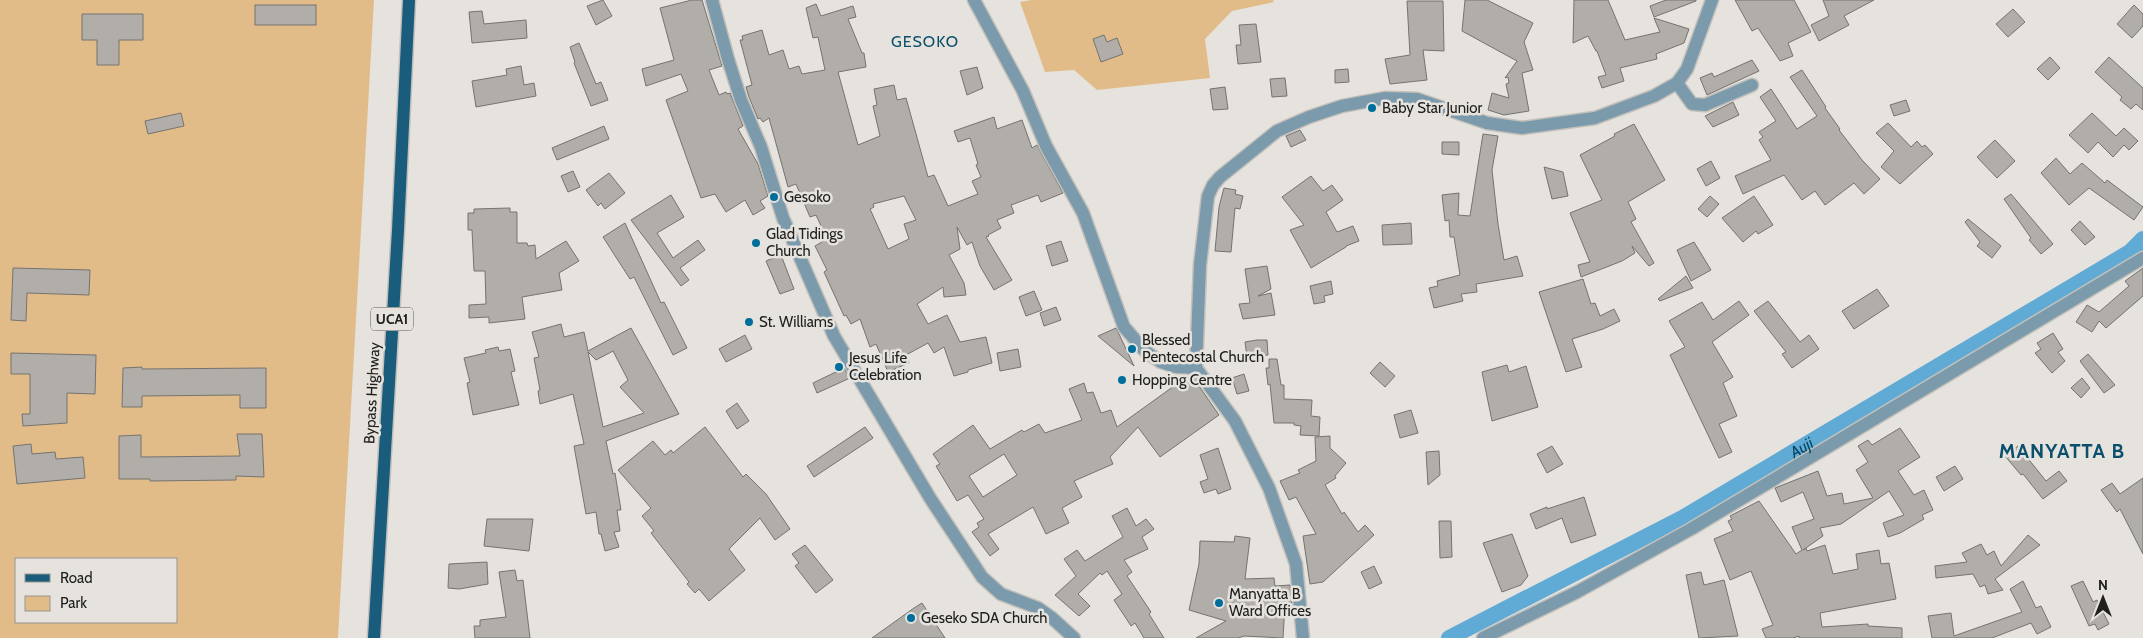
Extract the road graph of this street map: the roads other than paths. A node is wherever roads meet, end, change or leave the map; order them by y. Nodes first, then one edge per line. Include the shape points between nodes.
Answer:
1 (409, 0) edge
2 (712, 0) edge
3 (974, 0) edge
4 (1712, 0) edge
5 (1677, 83) junction
6 (1752, 85) dead end
7 (2143, 258) edge
8 (1196, 368) junction
9 (374, 638) edge
10 (1074, 638) edge
11 (1303, 638) edge
12 (1483, 638) edge

1 - 9 main road, Bypass Highway / UCA1
2 - 10 street via 741,100 762,147 782,218 834,336 930,498 982,577 1001,594 1038,608
3 - 8 street via 1083,213 1124,327 1161,362
4 - 5 street via 1687,68
5 - 6 street via 1692,104 1705,105
5 - 8 street via 1654,96 1594,118 1522,128 1487,122 1417,99 1385,98 1342,106 1277,131 1220,177 1208,196 1200,265
7 - 12 street via 1691,529 1577,592
8 - 11 street via 1235,421 1269,488 1296,564

